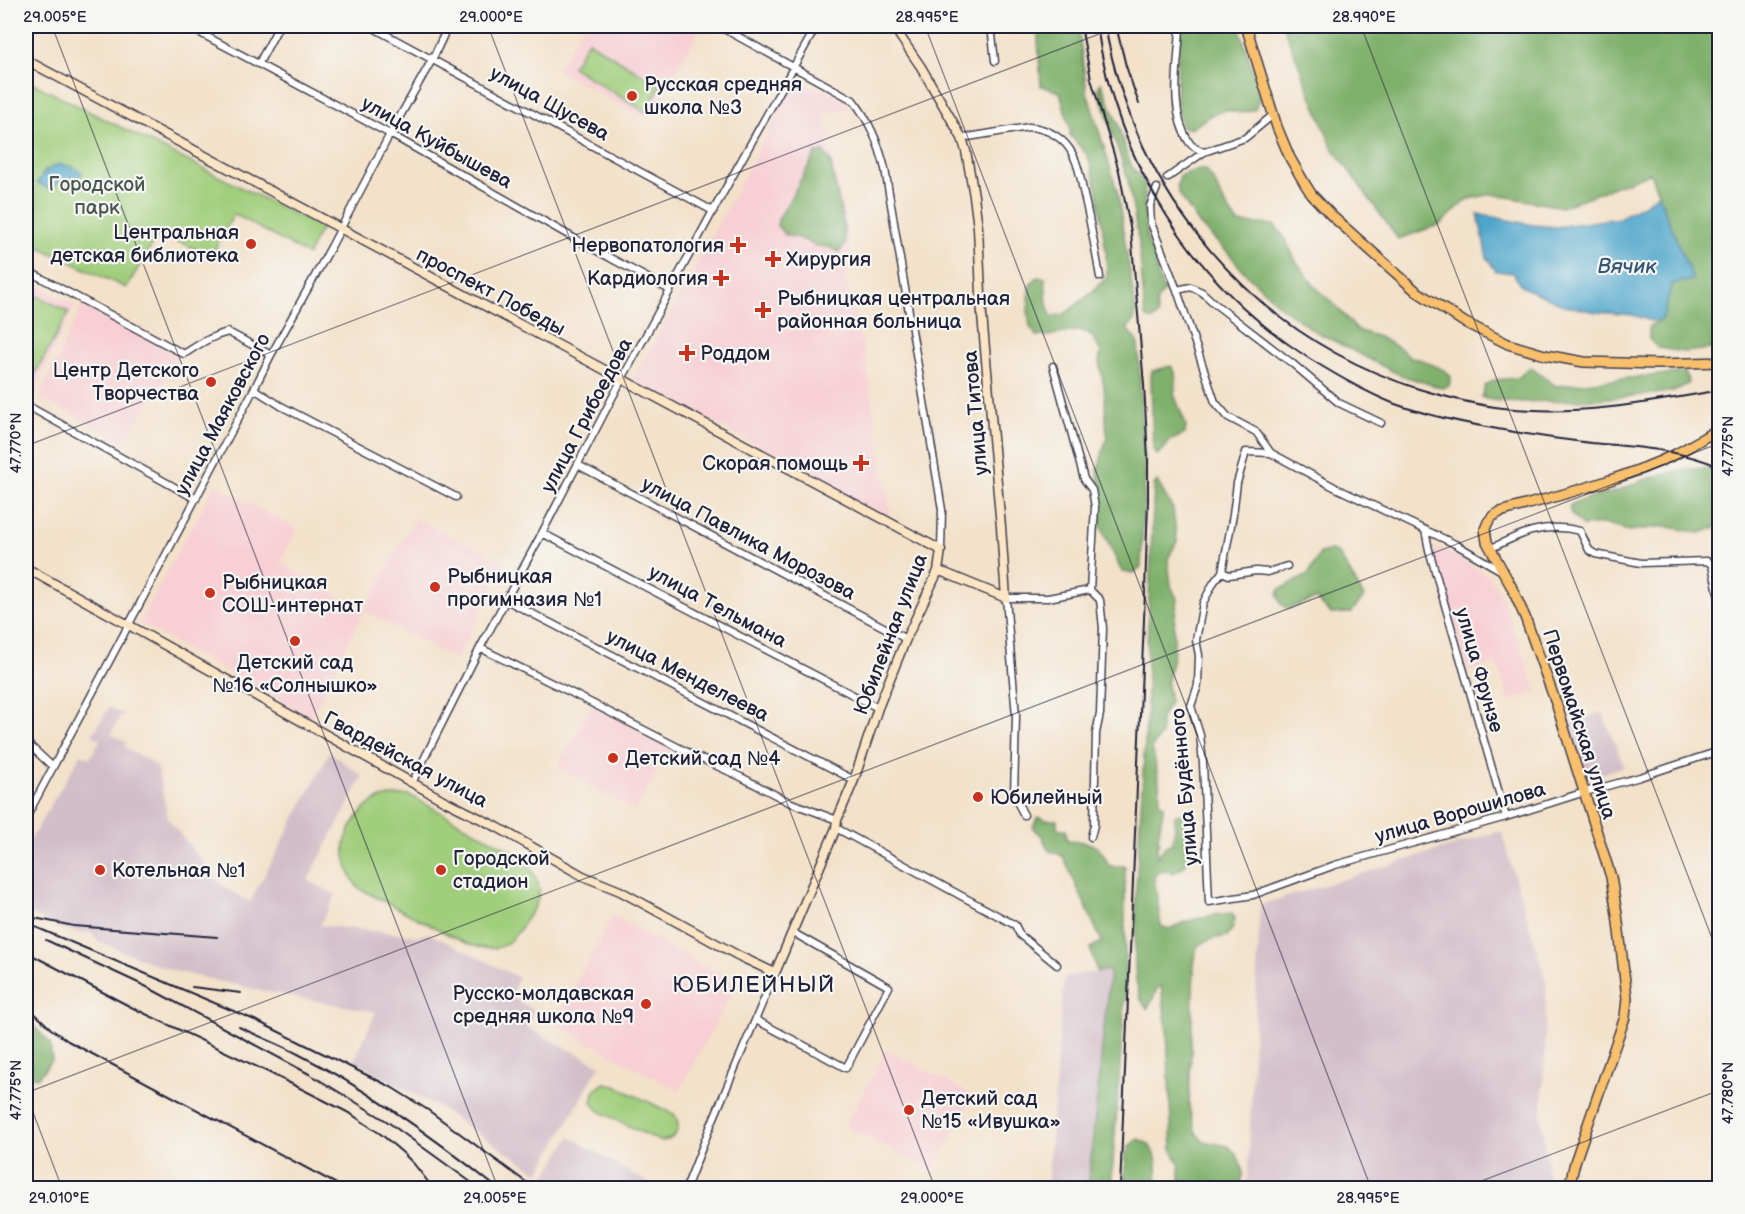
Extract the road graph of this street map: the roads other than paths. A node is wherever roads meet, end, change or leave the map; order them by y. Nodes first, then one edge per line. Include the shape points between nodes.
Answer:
1 (187, 26) edge
2 (279, 26) edge
3 (370, 26) edge
4 (448, 26) edge
5 (722, 26) edge
6 (815, 26) edge
7 (893, 26) edge
8 (991, 26) edge
9 (1180, 26) edge
10 (1246, 26) edge
11 (433, 58) junction
12 (26, 60) edge
13 (995, 60) dead end
14 (259, 63) junction
15 (795, 66) junction
16 (1273, 115) junction
17 (390, 134) junction
18 (962, 138) junction
19 (1204, 153) junction
20 (1167, 178) dead end
21 (1157, 188) dead end
22 (713, 211) junction
23 (340, 229) junction
24 (26, 270) edge
25 (1100, 277) dead end
26 (670, 290) junction
27 (1177, 290) junction
28 (271, 355) junction
29 (1719, 362) edge
30 (1053, 366) dead end
31 (622, 379) junction
32 (254, 389) junction
33 (26, 405) edge
34 (1381, 423) dead end
35 (1719, 428) edge
36 (1271, 453) junction
37 (578, 465) junction
38 (456, 497) dead end
39 (196, 499) junction
40 (1425, 530) junction
41 (542, 533) junction
42 (1490, 549) junction
43 (941, 550) junction
44 (1287, 566) dead end
45 (26, 568) edge
46 (938, 571) junction
47 (1503, 571) junction
48 (1222, 572) junction
49 (1090, 590) junction
50 (1006, 598) junction
51 (506, 600) junction
52 (1719, 602) edge
53 (129, 626) junction
54 (906, 639) junction
55 (480, 648) junction
56 (878, 708) junction
57 (26, 742) edge
58 (1719, 748) edge
59 (53, 766) junction
60 (854, 780) junction
61 (412, 783) junction
62 (1585, 792) junction
63 (1024, 815) dead end
64 (1506, 817) junction
65 (26, 818) edge
66 (837, 824) junction
67 (1091, 837) dead end
68 (1209, 903) joint
69 (792, 932) junction
70 (1057, 965) dead end
71 (775, 973) junction
72 (756, 1020) junction
73 (686, 1188) edge
74 (1569, 1188) edge

1 - 14 street, улица Куйбышева
2 - 14 street
3 - 11 street, улица Щусева
4 - 11 street, улица Маяковского
5 - 15 street, Юбилейная улица
6 - 15 street
7 - 18 street, улица Титова
8 - 13 street
9 - 19 street via 1176,98 1190,144
10 - 16 main road
11 - 17 street, улица Маяковского
11 - 22 street, улица Щусева
12 - 23 street, проспект Победы
14 - 17 street, улица Куйбышева
15 - 22 street, улица Грибоедова
15 - 43 street, Юбилейная улица via 853,100 881,154 942,510
16 - 19 street via 1245,138
16 - 29 main road via 1290,158 1312,195 1416,291 1464,322 1508,344 1584,362
17 - 23 street, улица Маяковского
17 - 26 street, улица Куйбышева
18 - 25 street via 1029,127 1052,132 1063,141 1078,167
18 - 50 street, улица Титова via 978,228
19 - 20 street
21 - 27 street via 1150,206 1151,223
22 - 26 street, улица Грибоедова
23 - 28 street, улица Маяковского
23 - 31 street, проспект Победы
24 - 28 street via 184,354 228,332
26 - 31 street, улица Грибоедова
27 - 34 street via 1191,287 1202,292 1339,404
27 - 36 street via 1215,402 1228,417 1256,432
28 - 32 street, улица Маяковского
30 - 49 street via 1095,507
31 - 37 street, улица Грибоедова
31 - 43 street, проспект Победы
32 - 38 street
32 - 39 street, улица Маяковского
33 - 39 street
35 - 42 main road, Первомайская улица via 1645,467 1500,512 1485,529
36 - 40 street via 1336,489
36 - 48 street, улица Будённого via 1246,452
37 - 41 street, улица Грибоедова
37 - 54 street, улица Павлика Морозова
39 - 53 street, улица Маяковского
40 - 47 street
40 - 64 street, улица Фрунзе
41 - 51 street, улица Грибоедова
41 - 56 street, улица Тельмана
42 - 47 main road, Первомайская улица
42 - 52 street via 1518,534 1568,528 1580,531 1595,554 1641,563 1707,561 1712,565
43 - 46 street, Юбилейная улица
44 - 48 street via 1268,572
45 - 53 street, Гвардейская улица
46 - 50 street
46 - 54 street, Юбилейная улица
47 - 62 main road, Первомайская улица via 1525,617
48 - 68 street, улица Будённого via 1203,603 1196,640 1198,685 1191,706 1203,763
49 - 50 street via 1048,598
49 - 67 street via 1100,600 1103,627
50 - 63 street, улица Титова via 1016,716 1014,796
51 - 55 street, улица Грибоедова
51 - 60 street, улица Менделеева
53 - 59 street, улица Маяковского
53 - 61 street, Гвардейская улица
54 - 56 street, Юбилейная улица
55 - 61 street, улица Грибоедова
55 - 66 street
56 - 60 street, Юбилейная улица
57 - 59 street
58 - 62 street, улица Ворошилова
59 - 65 street, улица Маяковского
60 - 66 street, Юбилейная улица
61 - 71 street, Гвардейская улица via 583,876 620,891
62 - 64 street, улица Ворошилова
62 - 74 main road, Первомайская улица via 1611,877 1627,998 1625,1017
64 - 68 street, улица Ворошилова via 1335,865 1253,895
66 - 69 street, Юбилейная улица
66 - 70 street via 1015,925 1020,935
69 - 71 street, Юбилейная улица
69 - 72 street via 889,987 846,1068
71 - 72 street, Юбилейная улица
72 - 73 street, Юбилейная улица

